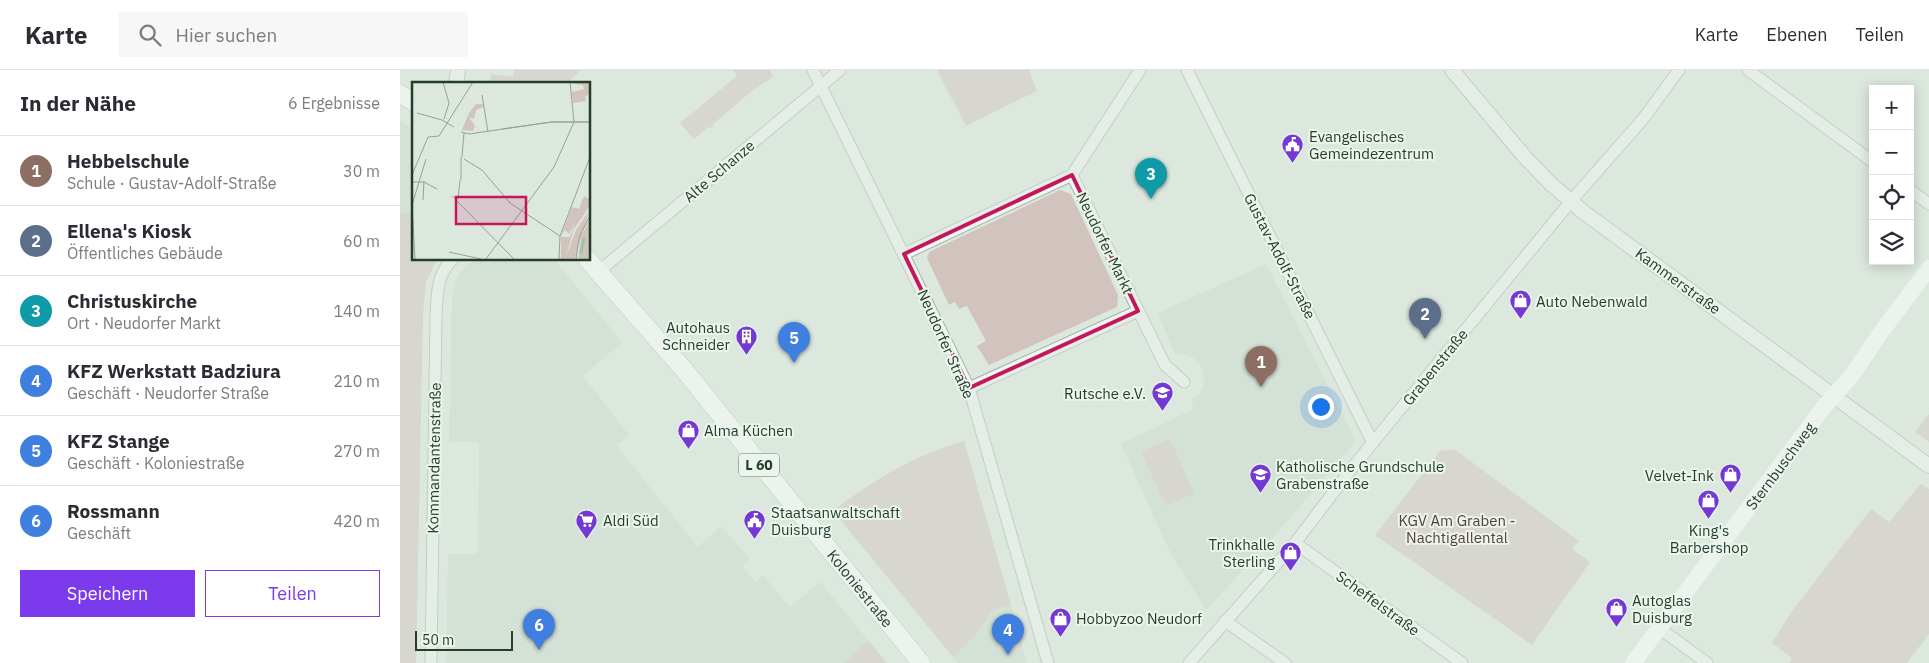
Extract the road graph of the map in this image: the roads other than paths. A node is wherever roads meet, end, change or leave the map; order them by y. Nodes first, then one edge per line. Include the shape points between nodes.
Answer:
1 (813, 70) edge
2 (840, 70) edge
3 (1140, 70) edge
4 (1187, 70) edge
5 (1452, 70) edge
6 (1679, 70) edge
7 (1748, 70) edge
8 (820, 87) junction
9 (400, 94) edge
10 (412, 101) edge
11 (1869, 159) edge
12 (1072, 175) junction
13 (1914, 193) edge
14 (1571, 201) junction
15 (1929, 204) edge
16 (904, 254) junction
17 (452, 260) edge
18 (592, 265) edge
19 (1929, 268) edge
20 (1138, 311) junction
21 (1184, 382) dead end
22 (969, 388) junction
23 (1834, 396) junction
24 (1373, 443) junction
25 (1929, 466) edge
26 (1295, 543) junction
27 (1225, 621) junction
28 (1659, 628) junction
29 (431, 663) edge
30 (921, 663) edge
31 (1048, 663) edge
32 (1188, 663) edge
33 (1284, 663) edge
34 (1462, 663) edge
35 (1633, 663) edge
36 (1708, 663) edge

1 - 8 street, Neudorfer Straße
2 - 8 street, Alte Schanze
3 - 12 street
4 - 24 street, Gustav-Adolf-Straße
5 - 14 street, Kammerstraße via 1524,156
6 - 14 street, Grabenstraße via 1643,119
7 - 11 street
8 - 16 street, Neudorfer Straße
8 - 18 street, Alte Schanze
9 - 10 main road
12 - 16 street, Neudorfer Markt
12 - 20 street, Neudorfer Markt
13 - 15 street
14 - 23 street, Kammerstraße
14 - 24 street, Grabenstraße
16 - 22 street, Neudorfer Straße
17 - 29 street, Kommandantenstraße via 446,265 437,286
18 - 30 main road, Koloniestraße / L 60 via 685,371
19 - 23 main road, Sternbuschweg
20 - 21 street via 1165,365
20 - 22 street, Neudorfer Markt
22 - 31 street, Neudorfer Straße
23 - 25 street, Kammerstraße
23 - 28 main road, Sternbuschweg
24 - 26 street, Grabenstraße
26 - 27 street, Grabenstraße
26 - 34 street, Scheffelstraße
27 - 32 street, Grabenstraße
27 - 33 street
28 - 35 main road, Sternbuschweg
28 - 36 street

